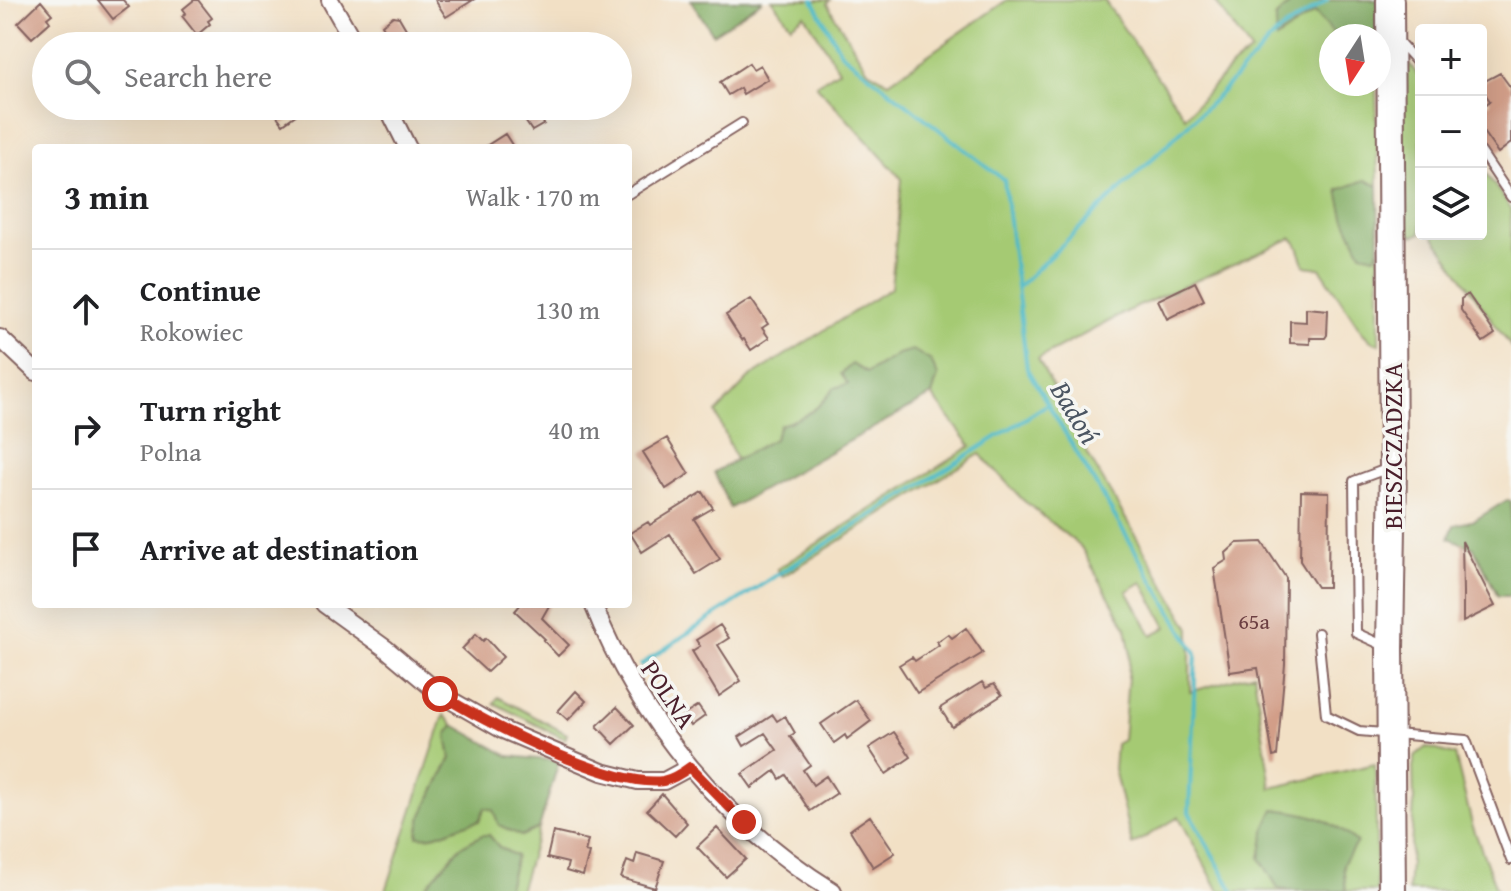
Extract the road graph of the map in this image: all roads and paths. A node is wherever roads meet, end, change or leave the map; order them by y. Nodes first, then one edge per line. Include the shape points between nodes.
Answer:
1 (330, 0) edge
2 (1390, 0) edge
3 (1391, 24) edge
4 (348, 32) edge
5 (1391, 32) joint
6 (1415, 60) edge
7 (394, 120) edge
8 (742, 123) dead end
9 (406, 144) edge
10 (1487, 161) edge
11 (632, 192) edge
12 (1511, 197) edge
13 (0, 338) edge
14 (32, 368) edge
15 (1393, 467) junction
16 (330, 608) edge
17 (595, 608) edge
18 (1318, 633) dead end
19 (1390, 648) junction
20 (1391, 732) junction
21 (690, 767) junction
22 (1511, 860) edge
23 (833, 891) edge
24 (1392, 891) edge

1 - 4 street
2 - 3 main road, BIESZCZADZKA
5 - 6 lane
5 - 15 main road, BIESZCZADZKA
7 - 9 street
8 - 11 lane
10 - 12 lane
13 - 14 street
15 - 19 main road, BIESZCZADZKA
15 - 19 lane via 1354,481 1356,633
16 - 21 street via 440,694 503,730 602,772 638,781 664,781
17 - 21 street, POLNA via 619,662
18 - 20 lane via 1326,715 1359,731
19 - 20 main road, BIESZCZADZKA
20 - 22 lane via 1466,740
20 - 24 main road, BIESZCZADZKA
21 - 23 street, POLNA via 744,822

